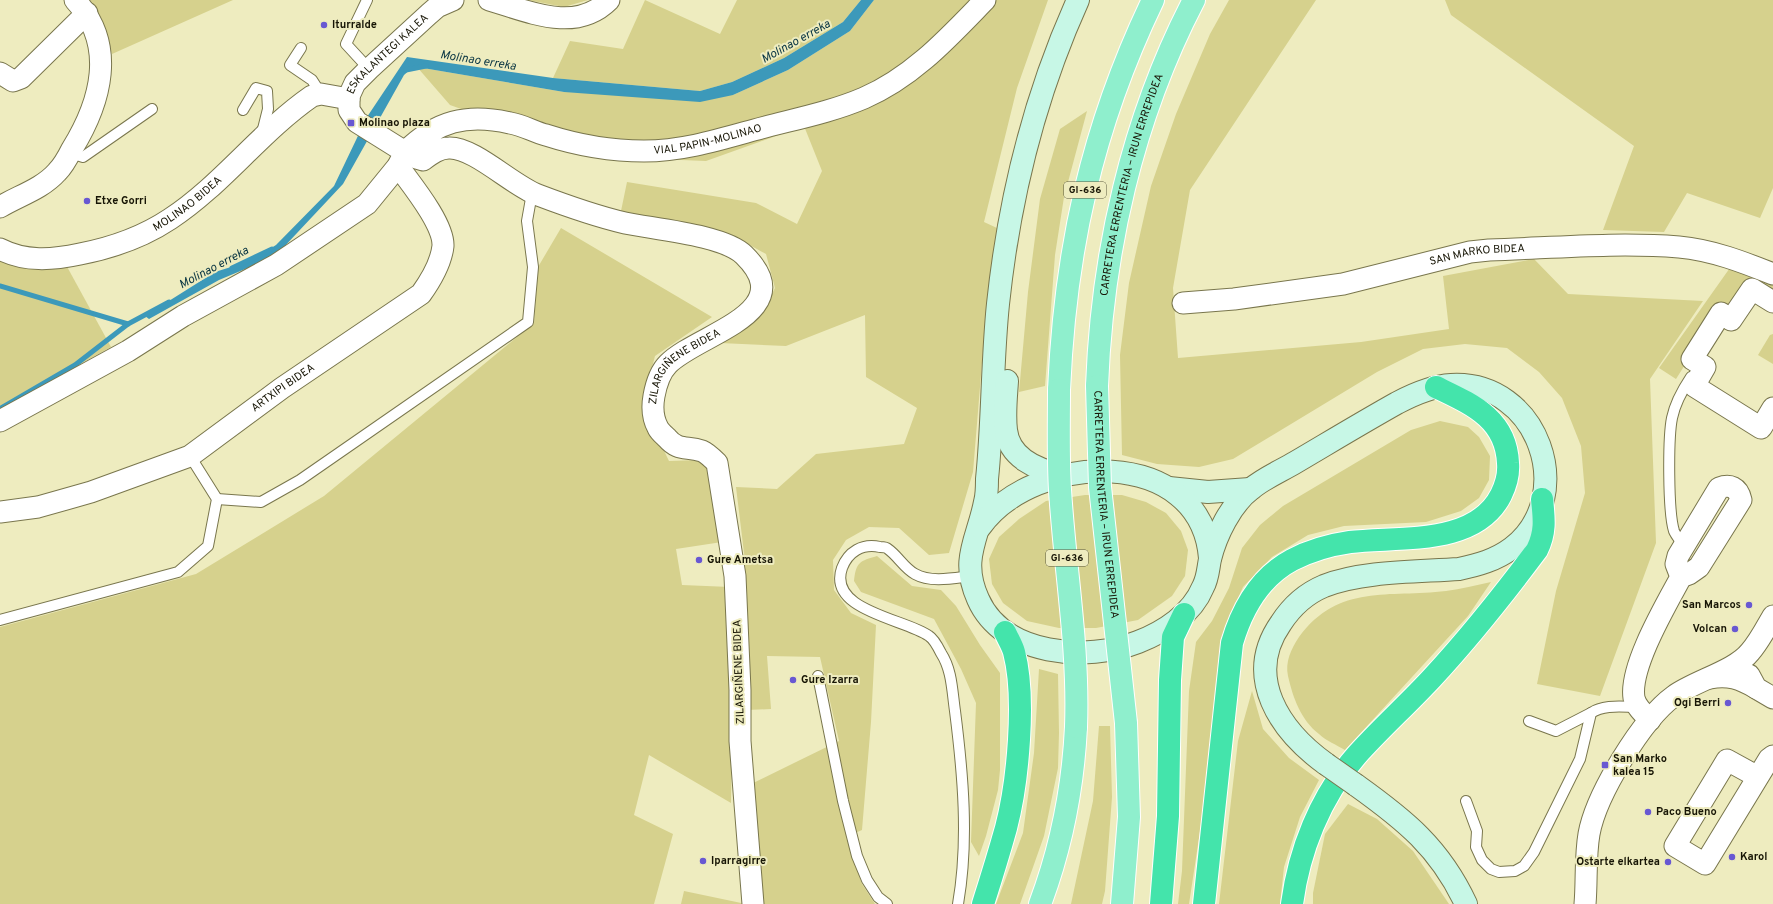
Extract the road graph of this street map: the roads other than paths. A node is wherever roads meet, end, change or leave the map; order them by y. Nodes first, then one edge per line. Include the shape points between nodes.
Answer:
1 (367, 0) edge
2 (453, 0) edge
3 (489, 0) edge
4 (609, 0) edge
5 (985, 0) edge
6 (1078, 0) edge
7 (1094, 0) edge
8 (1153, 0) edge
9 (1194, 0) edge
10 (81, 6) edge
11 (301, 48) dead end
12 (369, 69) junction
13 (0, 73) edge
14 (321, 94) junction
15 (348, 99) junction
16 (152, 109) dead end
17 (243, 110) dead end
18 (261, 137) junction
19 (70, 153) junction
20 (402, 159) junction
21 (532, 193) junction
22 (0, 207) edge
23 (0, 249) edge
24 (1773, 274) edge
25 (1773, 302) edge
26 (1183, 303) dead end
27 (1691, 377) dead end
28 (1436, 387) junction
29 (1772, 410) edge
30 (998, 420) junction
31 (0, 421) edge
32 (190, 456) junction
33 (1062, 475) junction
34 (1168, 488) junction
35 (1250, 489) junction
36 (217, 499) junction
37 (1542, 499) junction
38 (0, 512) edge
39 (972, 542) junction
40 (1684, 546) junction
41 (1210, 558) junction
42 (972, 576) junction
43 (1681, 577) junction
44 (1184, 614) junction
45 (1773, 616) edge
46 (0, 620) edge
47 (1006, 632) junction
48 (1750, 653) junction
49 (818, 676) dead end
50 (1702, 680) junction
51 (1765, 693) edge
52 (1591, 713) junction
53 (1644, 713) junction
54 (1529, 721) dead end
55 (1773, 756) edge
56 (1758, 777) junction
57 (1466, 801) dead end
58 (1586, 882) junction
59 (753, 904) edge
60 (887, 904) edge
61 (958, 904) edge
62 (983, 904) edge
63 (1040, 904) edge
64 (1122, 904) edge
65 (1161, 904) edge
66 (1204, 904) edge
67 (1292, 904) edge
68 (1466, 904) edge
69 (1585, 904) edge
70 (1594, 904) edge

1 - 12 lane via 346,44
2 - 12 street, ESKALANTEGI KALEA via 437,7
3 - 4 street via 546,16 570,19 593,13
5 - 20 street, VIAL PAPIN-MOLINAO via 914,68 865,98 836,108 702,144 651,150 615,149 572,142 511,123 464,119 444,124 428,132
6 - 30 street via 1052,64 1029,137 1014,198 998,305
7 - 30 street via 1065,70 1042,141 1028,200 1012,305 1006,379
8 - 63 main road, GI-636, bridge via 1112,98 1091,165 1082,201 1063,316 1059,390 1060,490 1077,667 1076,727 1071,781 1064,818 1056,855
9 - 64 main road, CARRETERA ERRENTERIA – IRUN ERREPIDEA / GI-636, bridge via 1155,88 1128,172 1107,269 1100,318 1097,386 1100,487 1126,723 1129,817
10 - 13 street via 21,78 12,81
10 - 19 street via 98,37 101,55 99,86 79,138
11 - 14 lane via 290,65 312,80
12 - 15 street, ESKALANTEGI KALEA via 351,89
14 - 15 street
14 - 18 street, MOLINAO BIDEA via 308,99
15 - 20 street, ARTXIPI BIDEA via 352,116
16 - 19 lane via 83,157
17 - 18 lane via 256,88 266,91 268,109
18 - 23 street, MOLINAO BIDEA via 203,195 170,220 123,242 78,255 45,259 19,257
19 - 22 street via 57,173 37,188
20 - 21 street, ZILARGIÑENE BIDEA via 413,157 423,160 438,150 450,148 465,151
20 - 31 street via 367,204 276,266
20 - 32 street, ARTXIPI BIDEA via 437,224 443,246 434,276 421,294 282,388
21 - 36 lane via 527,221 533,267 528,322 300,480 261,502
21 - 59 street, ZILARGIÑENE BIDEA via 581,212 699,236 723,244 742,253 757,270 762,289 754,307 740,321 682,353 667,365 657,382 652,407 658,428 674,446 703,451 717,463 735,576 740,741
24 - 26 street, SAN MARKO BIDEA via 1730,258 1680,247 1611,246 1489,250 1470,252 1342,284 1234,299
25 - 29 street via 1752,289 1731,320 1721,313 1692,359 1705,367 1694,386 1761,428
27 - 40 lane via 1680,393 1672,417 1670,436 1670,502 1674,531
28 - 35 street via 1397,403
28 - 37 street via 1452,385 1480,388 1507,401 1519,411 1537,438 1543,454 1545,470
28 - 66 highway via 1478,408 1501,434 1508,455 1504,490 1492,510 1463,528 1439,535 1367,540 1320,548 1290,561 1272,574 1253,594 1232,643
30 - 33 street via 1022,458 1043,471
30 - 39 street via 985,503
32 - 36 lane
32 - 38 street, ARTXIPI BIDEA via 91,492 38,506
33 - 34 street via 1085,472 1122,473
33 - 39 street via 1040,482 1010,497 987,517
34 - 35 street via 1208,492
34 - 41 street via 1182,496 1203,525 1209,541
35 - 41 street via 1226,521
36 - 46 lane via 208,546 178,572
37 - 67 highway via 1545,525 1537,550 1484,619 1341,775 1316,820 1304,849
37 - 68 street, bridge via 1537,517 1527,533 1513,547 1496,558 1459,569 1344,580 1305,596 1290,608 1275,631 1268,651 1266,683 1281,721 1307,750 1387,808 1430,847 1448,869
39 - 42 street
40 - 43 street via 1676,564
40 - 43 street via 1719,488 1726,485 1740,492 1741,500 1699,567
41 - 44 street via 1203,589
42 - 47 street via 977,599 985,612
42 - 61 lane via 933,579 915,574 887,548 873,545 858,548 847,558 840,580 844,592 856,603 931,636 948,664 959,748 964,823 962,879
43 - 53 street via 1644,652 1634,682 1634,698
44 - 47 street via 1170,626 1136,643 1087,652 1062,652 1041,648
44 - 65 highway via 1177,627 1173,644 1170,680 1168,816
45 - 48 street
47 - 62 highway via 1014,652 1018,676 1020,701 1017,764 1006,827
48 - 50 street
48 - 51 street via 1748,670
49 - 60 lane via 843,801 857,856 867,880 878,897
50 - 51 street via 1733,677
50 - 53 street
52 - 53 lane via 1611,707
52 - 54 lane via 1556,731
52 - 57 lane via 1577,765 1534,852 1524,866 1515,871 1499,872 1491,869 1482,860 1476,846 1477,831
53 - 58 street via 1630,747 1594,817 1587,849
55 - 56 street via 1768,759
56 - 56 street via 1705,864 1675,846 1727,760
58 - 69 street
58 - 70 street

